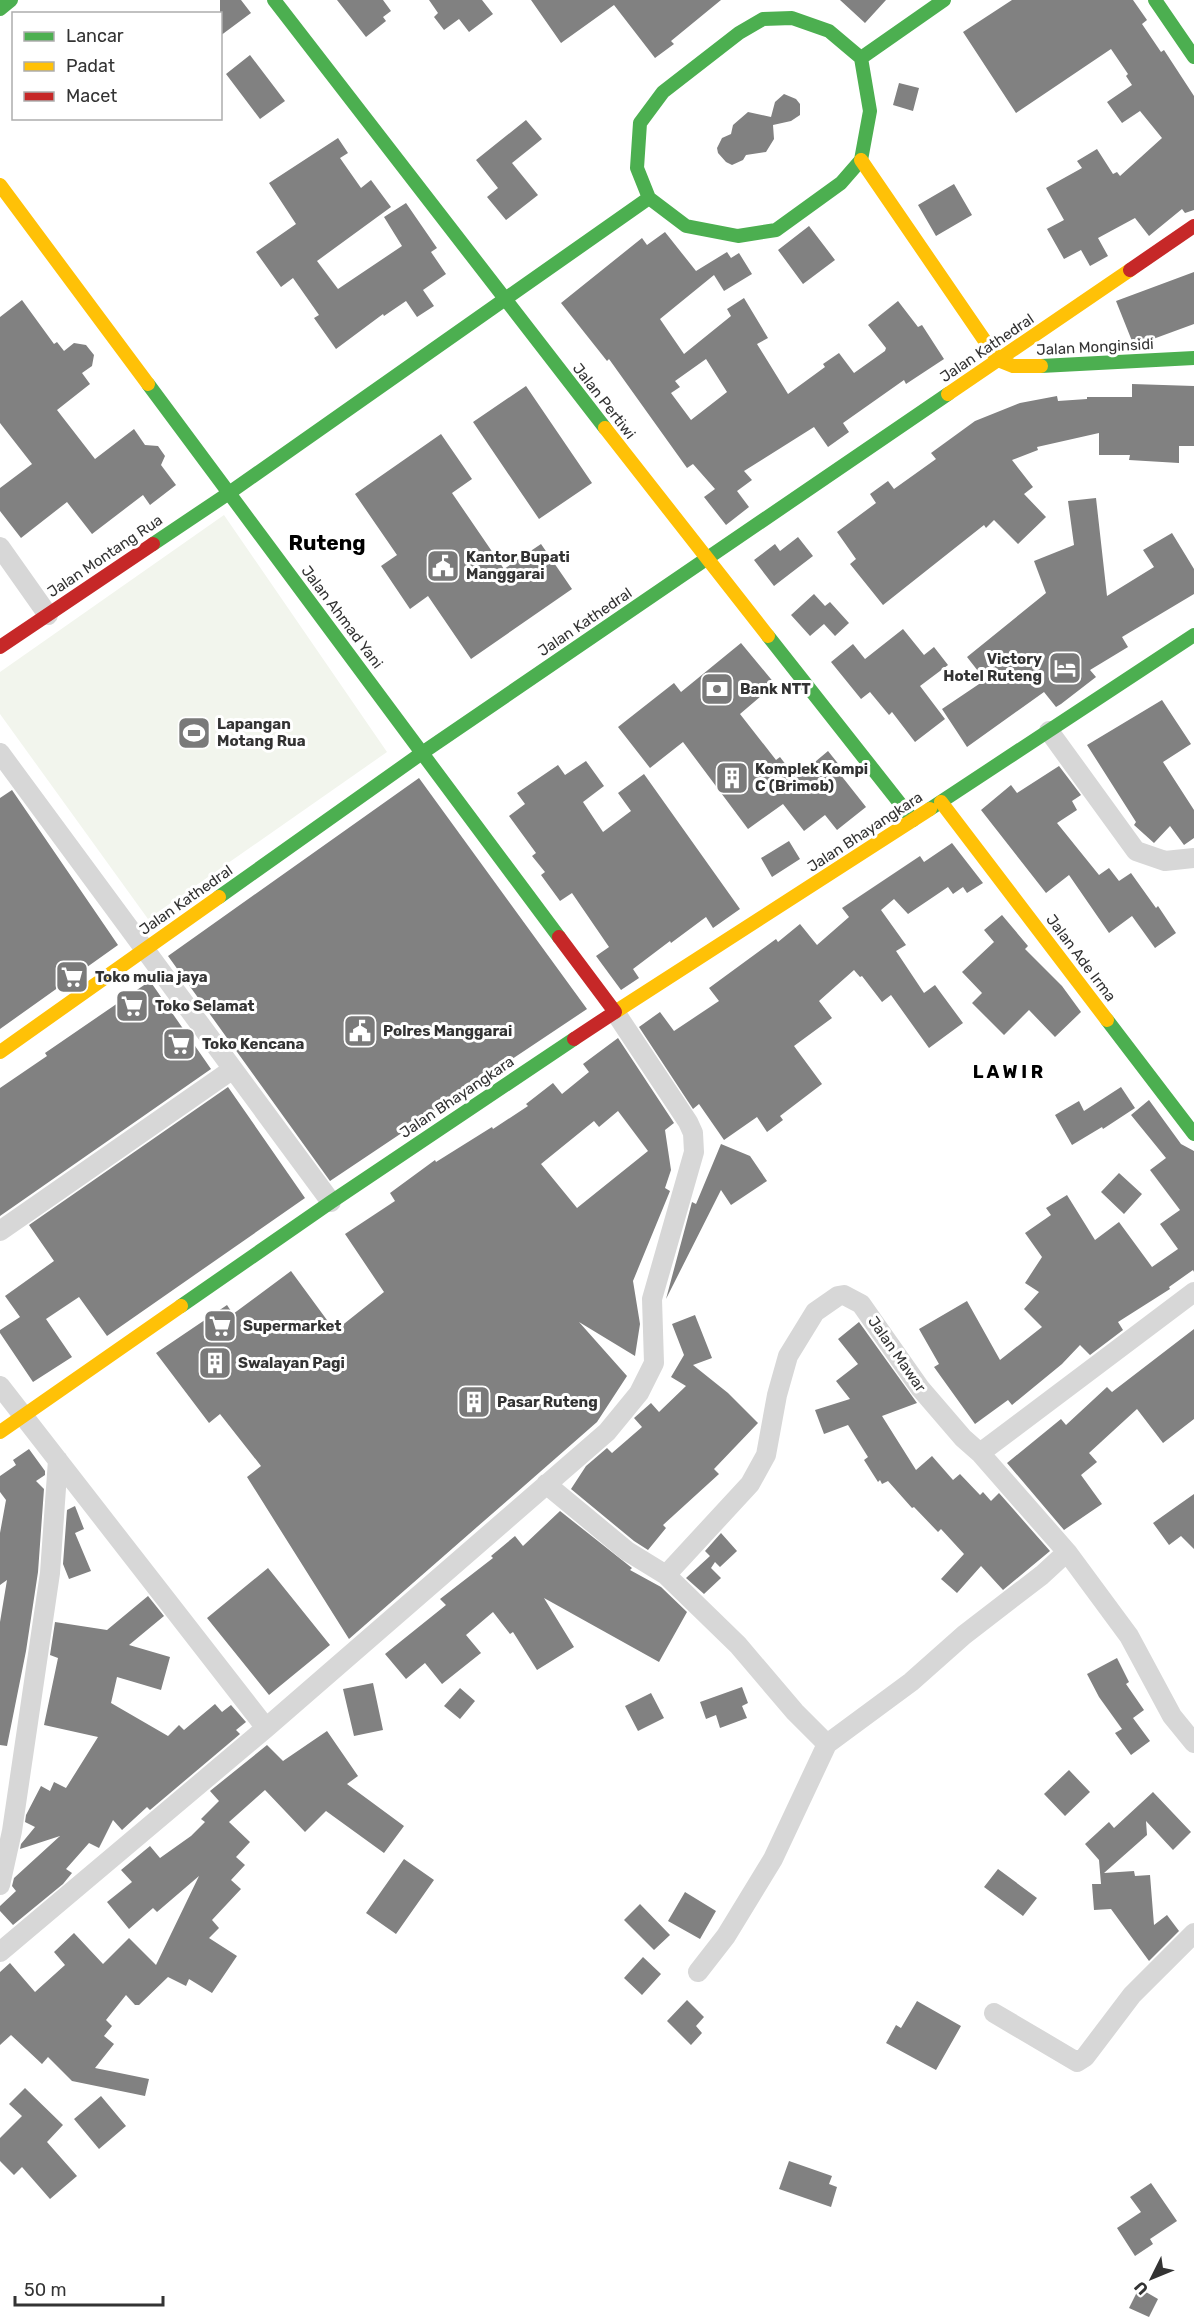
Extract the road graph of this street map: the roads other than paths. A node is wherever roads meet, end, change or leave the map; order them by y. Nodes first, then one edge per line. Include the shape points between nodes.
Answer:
1 (11, 0) edge
2 (273, 0) edge
3 (944, 0) edge
4 (1155, 0) edge
5 (753, 6) dead end
6 (0, 9) edge
7 (763, 20) junction
8 (1194, 57) edge
9 (861, 58) junction
10 (861, 160) junction
11 (0, 184) edge
12 (648, 198) junction
13 (1194, 226) edge
14 (504, 300) junction
15 (1194, 358) edge
16 (998, 360) junction
17 (229, 493) junction
18 (0, 547) edge
19 (707, 560) junction
20 (48, 615) junction
21 (1194, 635) edge
22 (0, 647) edge
23 (1048, 731) junction
24 (0, 753) edge
25 (422, 753) junction
26 (6, 773) edge
27 (941, 802) junction
28 (913, 820) junction
29 (1194, 858) edge
30 (145, 949) junction
31 (615, 1012) junction
32 (0, 1052) edge
33 (233, 1069) junction
34 (1194, 1134) edge
35 (331, 1202) junction
36 (0, 1231) edge
37 (1194, 1292) edge
38 (0, 1386) edge
39 (22, 1416) junction
40 (0, 1432) edge
41 (980, 1453) junction
42 (58, 1460) junction
43 (546, 1484) junction
44 (1067, 1552) junction
45 (666, 1575) junction
46 (266, 1728) junction
47 (1194, 1743) edge
48 (827, 1744) junction
49 (0, 1885) edge
50 (1194, 1933) edge
51 (3, 1943) edge
52 (698, 1972) dead end
53 (994, 2013) dead end

1 - 6 main road
2 - 14 main road, Jalan Pertiwi
3 - 9 main road
4 - 8 main road
5 - 7 main road
7 - 9 main road via 792,18 829,31
7 - 12 main road via 739,33 663,92 640,123 637,168
9 - 10 main road via 870,111
10 - 12 main road via 841,183 776,230 738,236 686,226
10 - 16 main road
11 - 17 main road, Jalan Ahmad Yani
12 - 14 main road, Jalan Montang Rua
13 - 16 main road, Jalan Kathedral
14 - 17 main road, Jalan Montang Rua
14 - 19 main road, Jalan Pertiwi
15 - 16 main road, Jalan Monginsidi via 1030,367
16 - 19 main road, Jalan Kathedral
17 - 20 main road, Jalan Montang Rua
17 - 25 main road, Jalan Ahmad Yani
18 - 20 street
19 - 25 main road, Jalan Kathedral
19 - 28 main road, Jalan Pertiwi
20 - 22 main road, Jalan Montang Rua
21 - 23 main road, Jalan Bhayangkara
23 - 27 main road, Jalan Bhayangkara
23 - 29 street via 1136,851 1165,861
24 - 26 street
25 - 30 main road, Jalan Kathedral
25 - 31 main road, Jalan Ahmad Yani
26 - 30 street
27 - 28 main road, Jalan Bhayangkara
27 - 34 main road, Jalan Ade Irma
28 - 31 main road, Jalan Bhayangkara
30 - 32 main road, Jalan Kathedral
30 - 33 street
31 - 35 main road, Jalan Bhayangkara
31 - 43 street via 688,1122 694,1152 652,1299 654,1363 639,1393 607,1432
33 - 35 street
33 - 36 street
35 - 39 main road, Jalan Bhayangkara
37 - 41 street
38 - 39 street
39 - 40 main road, Jalan Bhayangkara
39 - 42 street
41 - 44 street
41 - 45 street, Jalan Mawar via 920,1388 861,1304 838,1296 815,1312 788,1356 766,1455 750,1484
42 - 46 street
42 - 49 street via 50,1573 12,1831
43 - 45 street via 627,1551
43 - 46 street
44 - 47 street via 1129,1636 1172,1716
44 - 48 street via 911,1682
45 - 48 street via 738,1646
46 - 51 street
48 - 52 street via 773,1859 726,1936
50 - 53 street via 1132,1995 1085,2057 1077,2062

